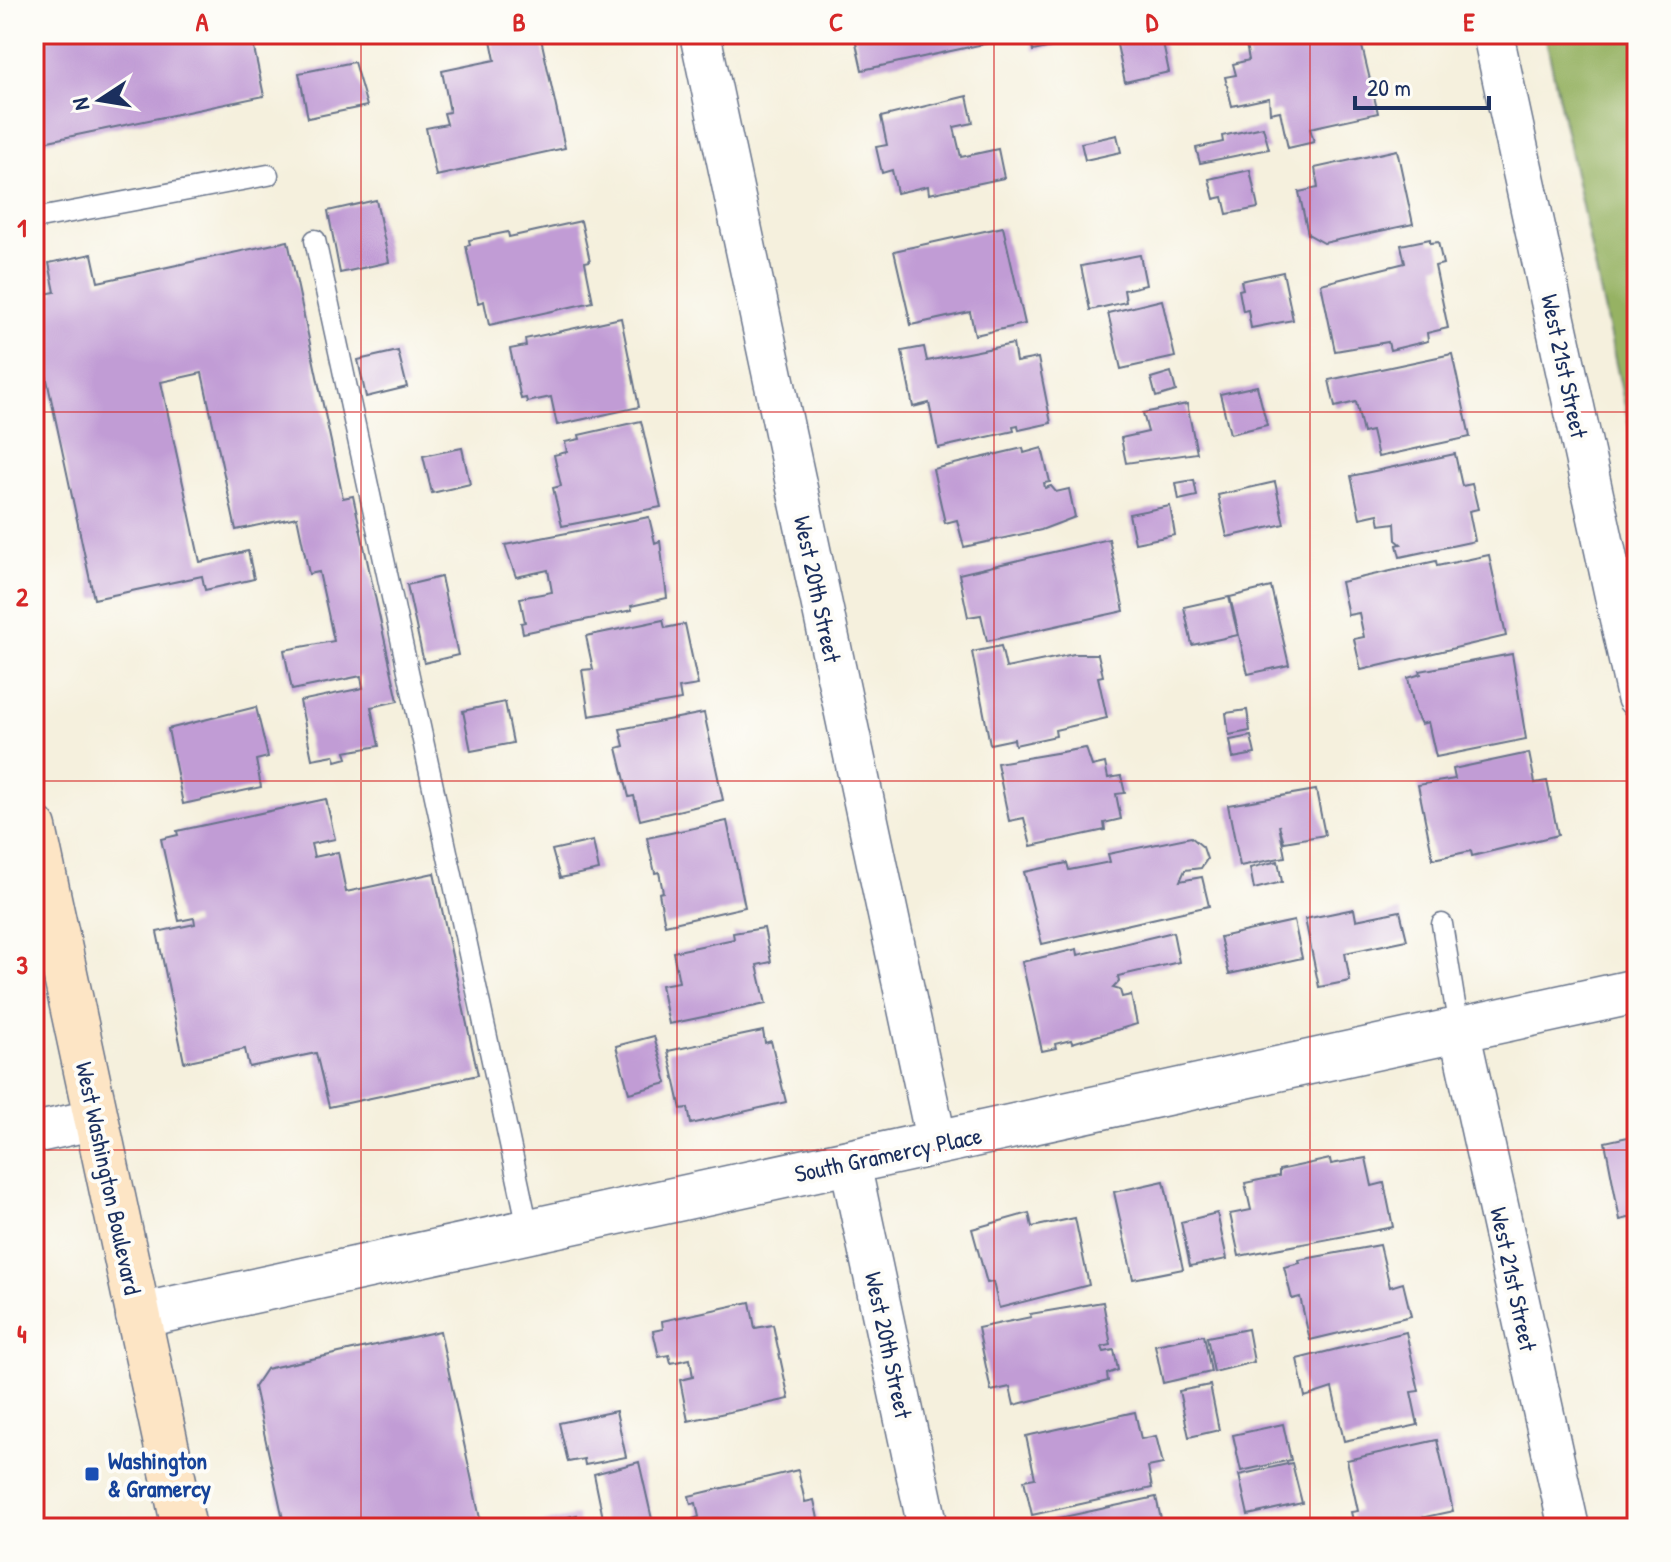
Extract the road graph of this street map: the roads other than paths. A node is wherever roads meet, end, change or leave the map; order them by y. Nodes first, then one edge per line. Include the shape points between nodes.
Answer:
1 (700, 34) edge
2 (1493, 34) edge
3 (268, 175) dead end
4 (34, 219) edge
5 (315, 240) dead end
6 (1637, 697) edge
7 (34, 828) edge
8 (1442, 924) dead end
9 (1637, 991) edge
10 (1459, 1029) junction
11 (97, 1119) junction
12 (34, 1133) edge
13 (937, 1144) junction
14 (850, 1163) junction
15 (529, 1232) junction
16 (138, 1316) junction
17 (184, 1528) edge
18 (928, 1528) edge
19 (1569, 1528) edge

1 - 13 street, West 20th Street
2 - 6 street, West 21st Street
3 - 4 lane
5 - 15 lane
7 - 11 main road, West Washington Boulevard
8 - 10 lane
9 - 10 street, South Gramercy Place
10 - 13 street, South Gramercy Place
10 - 19 street, West 21st Street
11 - 12 street
11 - 16 main road, West Washington Boulevard
13 - 14 street, South Gramercy Place
14 - 15 street, South Gramercy Place
14 - 18 street, West 20th Street
15 - 16 street, South Gramercy Place
16 - 17 main road, West Washington Boulevard

